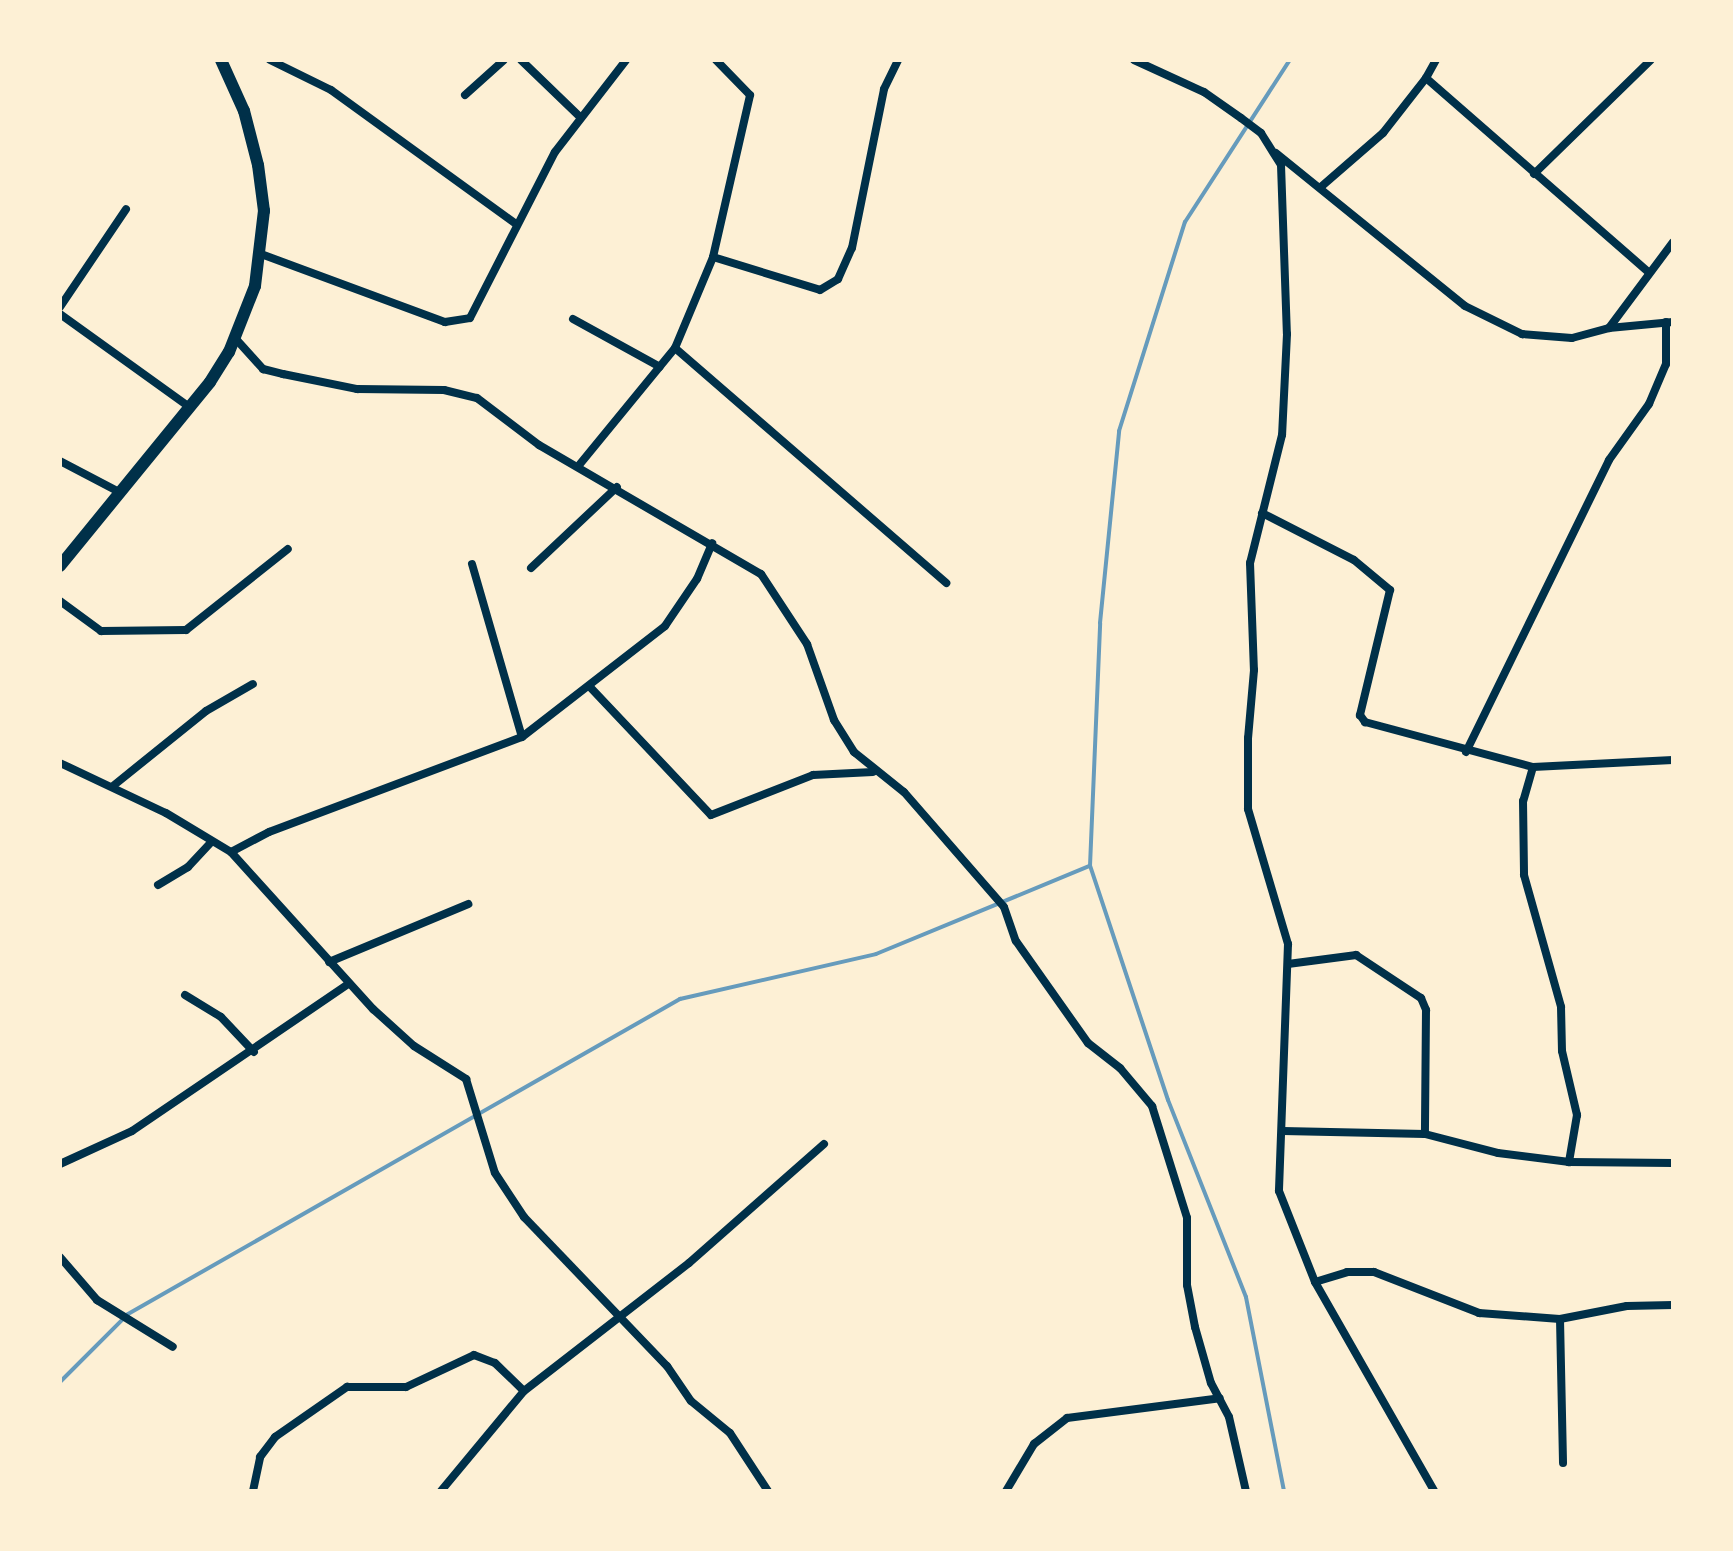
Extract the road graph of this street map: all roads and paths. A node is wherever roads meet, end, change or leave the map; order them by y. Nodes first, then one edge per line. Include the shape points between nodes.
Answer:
1 (221, 60) edge
2 (270, 60) edge
3 (504, 60) edge
4 (521, 60) edge
5 (626, 60) edge
6 (716, 60) edge
7 (898, 60) edge
8 (1134, 60) edge
9 (1436, 60) edge
10 (1651, 60) edge
11 (285, 63) edge
12 (1426, 78) junction
13 (465, 95) dead end
14 (581, 118) junction
15 (1276, 153) junction
16 (1534, 174) junction
17 (1322, 186) junction
18 (126, 209) dead end
19 (516, 224) junction
20 (1673, 242) edge
21 (261, 254) junction
22 (713, 257) junction
23 (1648, 272) junction
24 (60, 307) edge
25 (60, 314) edge
26 (573, 319) dead end
27 (1670, 322) edge
28 (1609, 328) junction
29 (235, 338) junction
30 (675, 348) junction
31 (660, 367) junction
32 (191, 408) junction
33 (60, 461) edge
34 (580, 464) junction
35 (617, 487) junction
36 (121, 493) junction
37 (1262, 513) junction
38 (712, 543) junction
39 (288, 549) dead end
40 (472, 564) dead end
41 (60, 566) edge
42 (531, 568) dead end
43 (946, 583) dead end
44 (60, 601) edge
45 (253, 684) dead end
46 (590, 687) junction
47 (522, 737) junction
48 (1466, 752) junction
49 (1673, 760) edge
50 (60, 763) edge
51 (1533, 767) junction
52 (873, 772) junction
53 (113, 786) junction
54 (211, 842) junction
55 (231, 852) junction
56 (158, 885) dead end
57 (468, 904) dead end
58 (329, 962) junction
59 (1288, 964) junction
60 (348, 984) junction
61 (185, 995) dead end
62 (254, 1052) junction
63 (1283, 1131) junction
64 (1425, 1134) junction
65 (824, 1144) dead end
66 (1569, 1162) junction
67 (1673, 1163) edge
68 (60, 1164) edge
69 (60, 1257) edge
70 (1315, 1282) junction
71 (1673, 1305) edge
72 (615, 1316) junction
73 (1560, 1319) junction
74 (173, 1347) dead end
75 (524, 1391) junction
76 (1220, 1398) junction
77 (1563, 1463) dead end
78 (253, 1491) edge
79 (441, 1491) edge
80 (768, 1491) edge
81 (1006, 1491) edge
82 (1246, 1491) edge
83 (1434, 1491) edge

1 - 21 main road via 244,111 258,165 264,211
2 - 11 street
3 - 13 street
4 - 14 street
5 - 14 street
6 - 22 street via 750,95
7 - 22 street via 884,89 856,236 838,279 820,290
8 - 15 street via 1204,92 1256,129
9 - 12 street
10 - 16 street
11 - 19 street via 331,90
12 - 16 street
12 - 17 street via 1383,133
14 - 19 street via 555,152
15 - 17 street
15 - 37 street via 1283,182 1287,334 1282,435
16 - 23 street
17 - 28 street via 1465,306 1488,319 1547,339
18 - 24 street
19 - 21 street via 470,318 455,323
20 - 23 street
21 - 29 main road
22 - 30 street
23 - 28 street
25 - 32 street
26 - 31 street
27 - 28 street
27 - 48 street via 1666,364 1649,404 1609,460
29 - 32 main road
29 - 34 street via 263,369 283,374 357,389 465,393 539,445
30 - 31 street
30 - 43 street
31 - 34 street
32 - 36 main road
33 - 36 street
34 - 35 street
35 - 38 street
35 - 42 street
36 - 41 main road
37 - 48 street via 1354,560 1390,590 1360,715 1365,722
37 - 59 street via 1248,585 1254,644 1248,809 1279,905
38 - 46 street via 697,579 665,626
38 - 52 street via 761,574 807,644 834,720
39 - 44 street via 186,630 101,631
40 - 47 street
45 - 53 street via 206,711
46 - 47 street
46 - 52 street via 711,815 813,775
47 - 55 street via 269,832
48 - 51 street
49 - 51 street
50 - 53 street
51 - 66 street via 1523,801 1524,875 1561,1007 1562,1051 1577,1115
52 - 76 street via 904,792 1004,907 1016,941 1088,1043 1120,1068 1152,1106 1187,1218 1190,1303 1207,1373
53 - 54 street
54 - 55 street
54 - 56 street via 188,867
55 - 58 street
57 - 58 street
58 - 60 street
59 - 63 street
59 - 64 street via 1356,955 1421,998 1426,1010
60 - 62 street
60 - 72 street via 414,1046 466,1079 482,1141 507,1194 540,1238 585,1277
61 - 62 street via 221,1017
62 - 68 street via 132,1131
63 - 64 street
63 - 70 street via 1279,1191
64 - 66 street via 1498,1153
65 - 72 street via 689,1263
66 - 67 street
69 - 74 street via 97,1300
70 - 73 street via 1347,1272 1374,1272 1479,1313
70 - 83 street
71 - 73 street via 1627,1306
72 - 75 street
72 - 80 street via 667,1366 691,1401 730,1433
73 - 77 street
75 - 78 street via 495,1363 474,1355 406,1387 347,1387 275,1437 260,1457
75 - 79 street
76 - 81 street via 1067,1418 1034,1444
76 - 82 street

